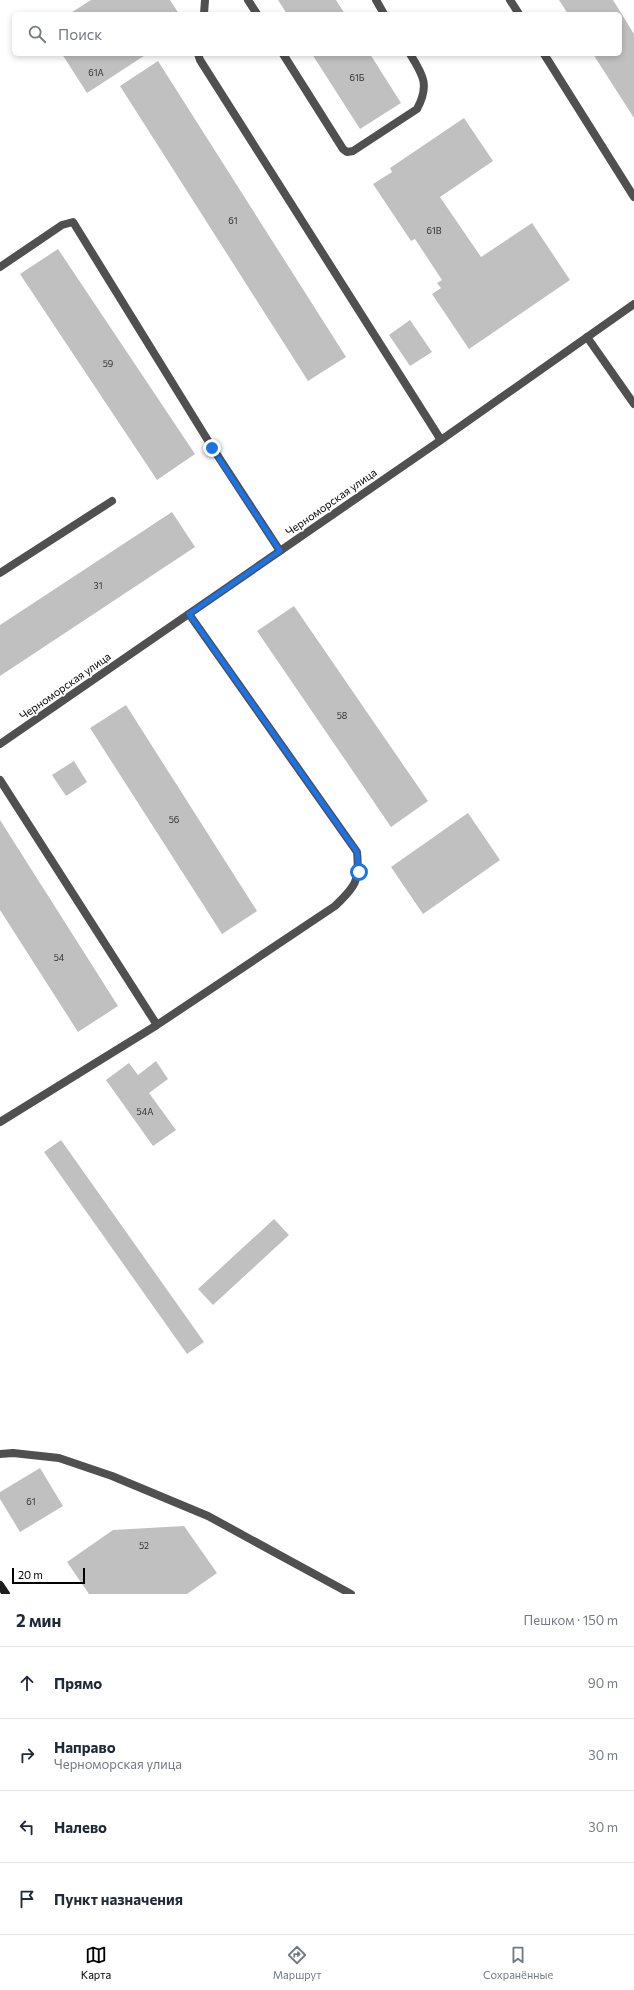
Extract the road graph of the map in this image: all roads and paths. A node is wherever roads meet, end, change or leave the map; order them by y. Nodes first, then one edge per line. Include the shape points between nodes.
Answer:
1 (205, 0) edge
2 (248, 0) edge
3 (376, 0) edge
4 (510, 0) edge
5 (204, 12) edge
6 (256, 12) edge
7 (383, 12) edge
8 (518, 12) edge
9 (199, 56) edge
10 (284, 56) edge
11 (411, 56) edge
12 (545, 56) edge
13 (634, 197) edge
14 (0, 267) edge
15 (634, 304) edge
16 (586, 337) junction
17 (634, 404) edge
18 (441, 440) junction
19 (112, 501) dead end
20 (280, 551) junction
21 (0, 573) edge
22 (189, 614) junction
23 (0, 744) edge
24 (0, 780) edge
25 (157, 1025) junction
26 (0, 1122) edge
27 (0, 1454) edge
28 (0, 1585) edge
29 (6, 1594) edge
30 (351, 1594) edge

1 - 5 street
2 - 6 street
3 - 7 street
4 - 8 street
9 - 18 street
10 - 11 street via 347,152 353,151 417,109 424,78
12 - 13 street
14 - 20 street via 62,225 73,222 212,448
15 - 16 street, Черноморская улица
16 - 17 street
16 - 18 street, Черноморская улица
18 - 20 street, Черноморская улица
19 - 21 street
20 - 22 street, Черноморская улица
22 - 23 street, Черноморская улица
22 - 25 street via 357,852 359,872 351,891 335,906
24 - 25 street
25 - 26 street
27 - 30 street via 59,1458 112,1476 208,1516
28 - 29 street

